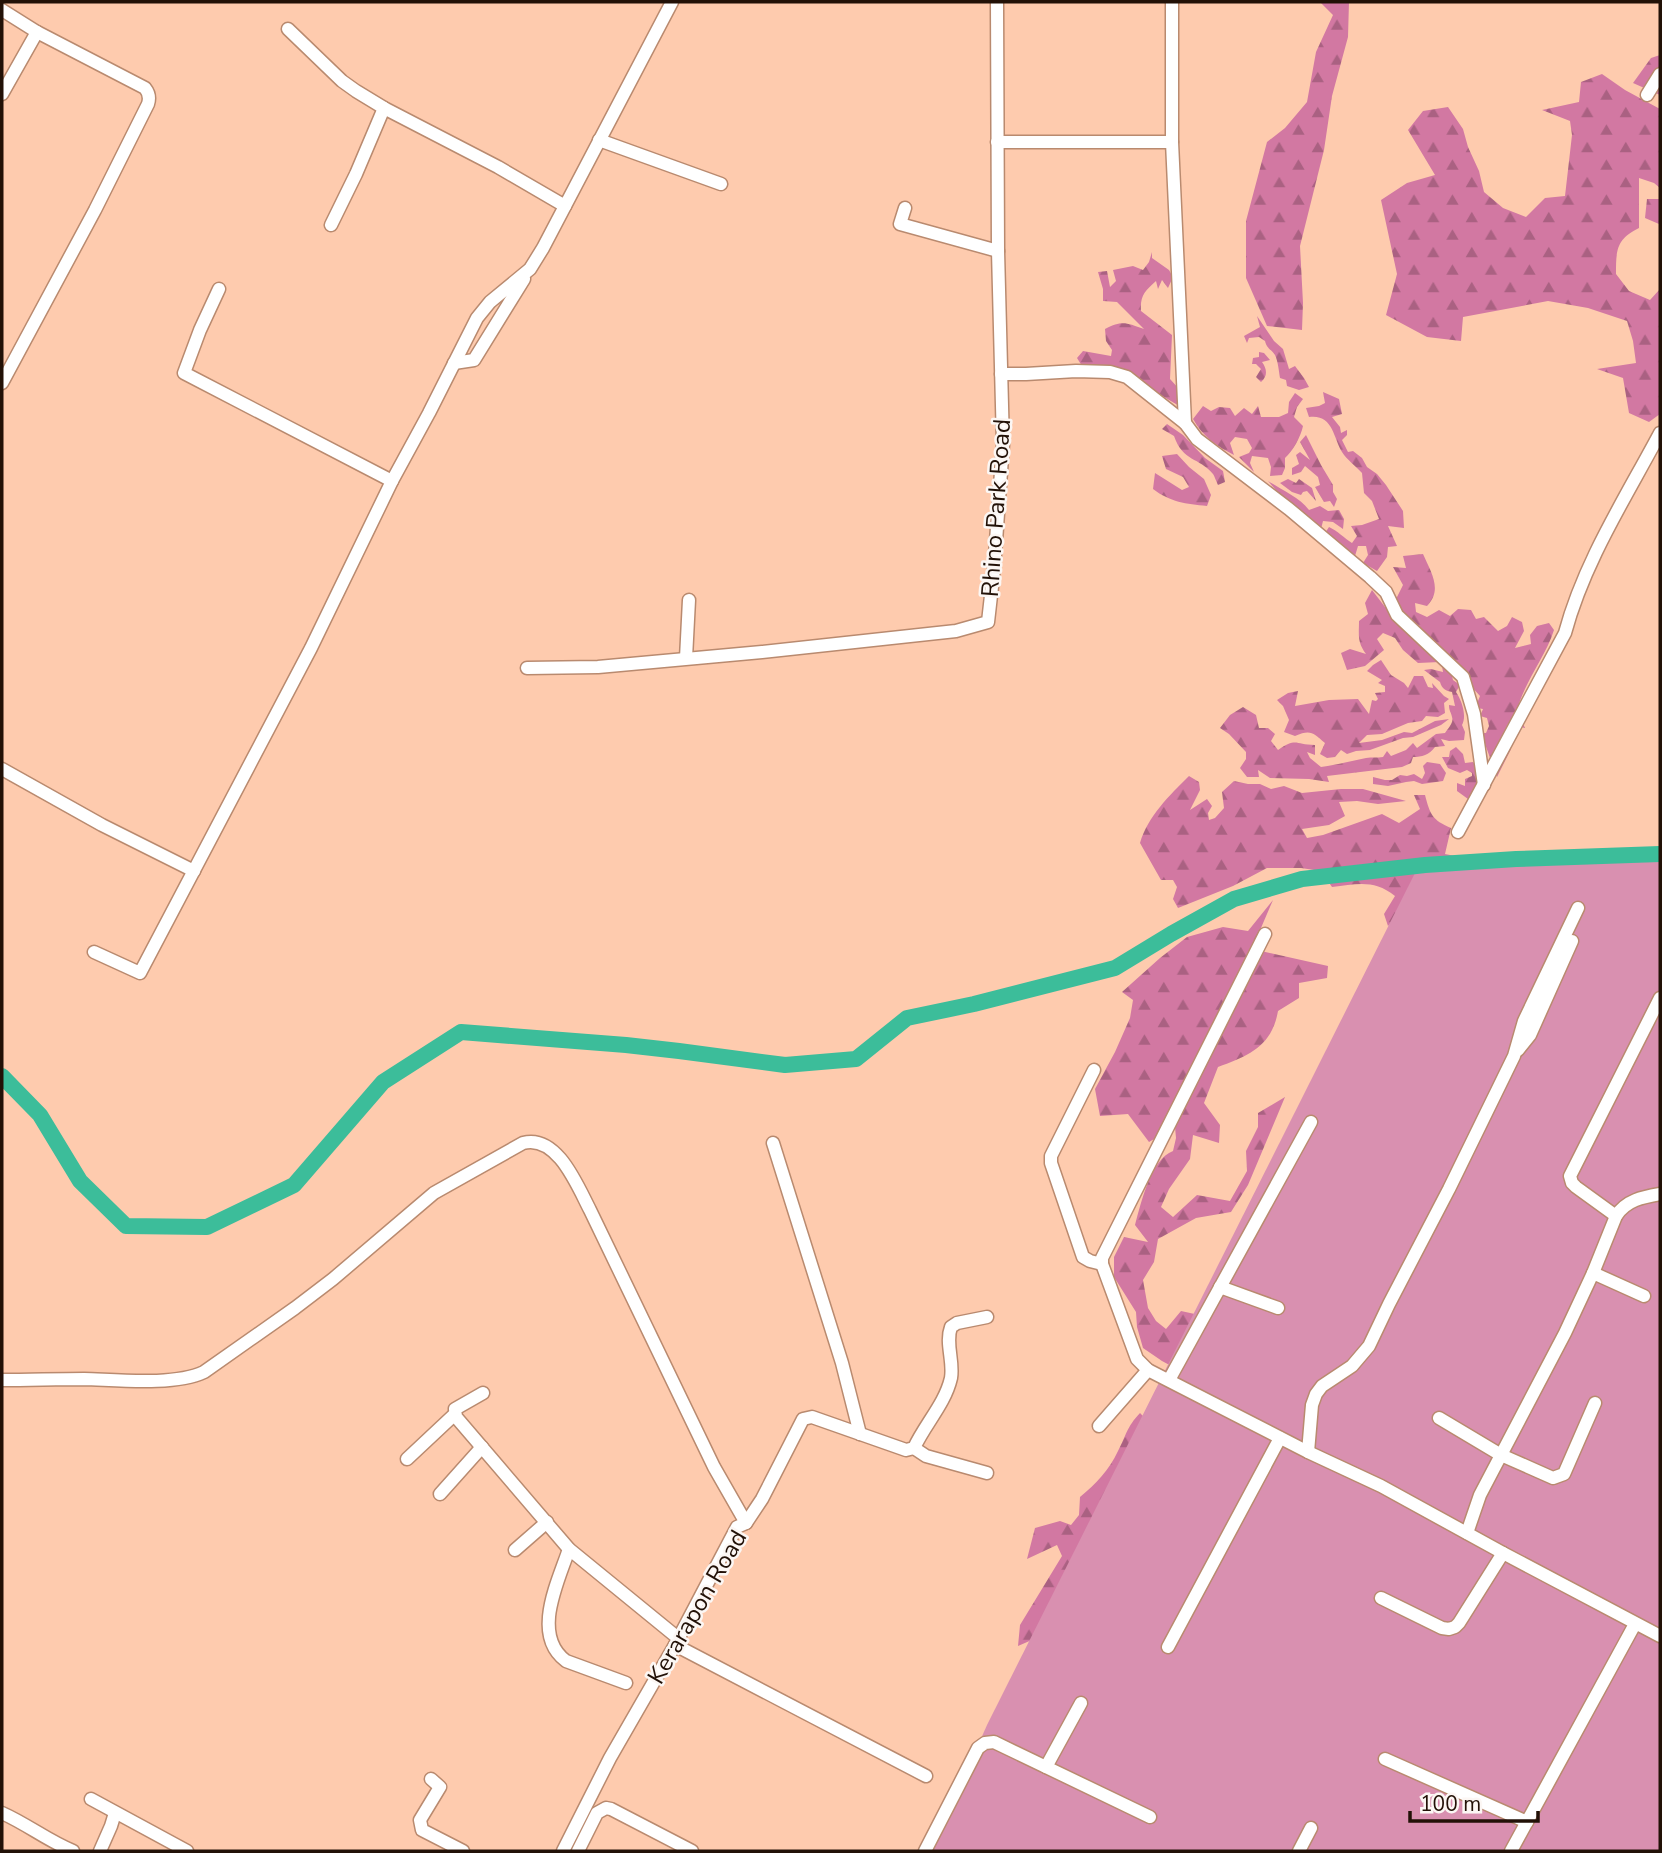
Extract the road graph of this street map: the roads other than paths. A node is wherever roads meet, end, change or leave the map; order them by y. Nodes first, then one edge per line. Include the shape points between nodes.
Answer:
1 (672, 2) edge
2 (997, 2) edge
3 (1172, 2) edge
4 (2, 10) edge
5 (288, 29) dead end
6 (37, 32) junction
7 (1660, 74) edge
8 (2, 94) edge
9 (1647, 95) dead end
10 (384, 108) junction
11 (598, 140) junction
12 (998, 142) junction
13 (1172, 142) junction
14 (721, 184) dead end
15 (565, 206) junction
16 (905, 208) dead end
17 (331, 225) dead end
18 (998, 251) junction
19 (530, 269) junction
20 (219, 289) dead end
21 (454, 363) junction
22 (1001, 374) junction
23 (2, 383) edge
24 (1185, 423) junction
25 (1660, 433) edge
26 (392, 481) junction
27 (689, 600) dead end
28 (685, 658) junction
29 (527, 668) dead end
30 (2, 768) edge
31 (1484, 785) junction
32 (1458, 832) dead end
33 (194, 871) junction
34 (1578, 908) dead end
35 (1265, 934) dead end
36 (1572, 941) dead end
37 (94, 952) dead end
38 (1660, 998) edge
39 (1514, 1056) junction
40 (1094, 1070) dead end
41 (1311, 1122) dead end
42 (773, 1143) dead end
43 (1660, 1194) edge
44 (1616, 1216) junction
45 (1102, 1264) junction
46 (1593, 1273) junction
47 (1220, 1287) junction
48 (1644, 1296) dead end
49 (1278, 1308) dead end
50 (987, 1317) dead end
51 (1148, 1370) junction
52 (2, 1380) edge
53 (1169, 1380) junction
54 (483, 1393) dead end
55 (1595, 1403) dead end
56 (455, 1414) junction
57 (1439, 1418) dead end
58 (1099, 1426) dead end
59 (860, 1434) junction
60 (1280, 1438) junction
61 (482, 1447) junction
62 (914, 1448) junction
63 (1308, 1452) junction
64 (1501, 1455) junction
65 (407, 1459) dead end
66 (987, 1473) dead end
67 (440, 1494) dead end
68 (547, 1522) junction
69 (746, 1523) junction
70 (1467, 1533) junction
71 (569, 1549) junction
72 (516, 1550) dead end
73 (1503, 1553) junction
74 (1381, 1598) dead end
75 (1635, 1624) junction
76 (1660, 1636) edge
77 (677, 1641) junction
78 (1168, 1647) dead end
79 (626, 1683) dead end
80 (1081, 1703) dead end
81 (1385, 1759) dead end
82 (1046, 1767) junction
83 (926, 1776) dead end
84 (431, 1779) dead end
85 (91, 1799) dead end
86 (2, 1813) edge
87 (115, 1813) junction
88 (1150, 1817) dead end
89 (1527, 1822) junction
90 (1311, 1828) dead end
91 (54, 1848) edge
92 (73, 1851) edge
93 (100, 1851) edge
94 (187, 1851) edge
95 (463, 1851) edge
96 (563, 1851) edge
97 (578, 1851) edge
98 (692, 1851) edge
99 (925, 1851) edge
100 (1299, 1851) edge
101 (1511, 1851) edge

1 - 11 street
2 - 12 street, Rhino Park Road
3 - 13 street
4 - 6 street
5 - 10 street via 342,81
6 - 8 street
6 - 23 street via 145,88 149,99
7 - 9 street
10 - 15 street
10 - 17 street
11 - 14 street
11 - 15 street
12 - 13 street
12 - 18 street, Rhino Park Road
13 - 24 street
15 - 19 street
16 - 18 street via 900,224
18 - 22 street, Rhino Park Road
19 - 21 street via 485,307
19 - 21 street via 474,359
20 - 26 street via 184,373
21 - 26 street
22 - 24 street via 1110,372 1127,377
22 - 28 street, Rhino Park Road via 1003,444 988,622 956,631
24 - 31 street via 1197,439 1378,584 1396,615 1463,677 1474,714
25 - 31 street via 1597,551 1565,633
26 - 33 street
27 - 28 street
28 - 29 street, Rhino Park Road
30 - 33 street
31 - 32 street
33 - 37 street via 140,974
34 - 39 street via 1532,1002
35 - 45 street
36 - 39 street via 1530,1035
38 - 44 street via 1570,1176 1576,1187
39 - 63 street via 1369,1346 1316,1394
40 - 45 street via 1051,1163 1082,1253
41 - 47 street
42 - 59 street
43 - 44 street via 1630,1202
44 - 46 street
45 - 51 street via 1137,1359
46 - 48 street
46 - 64 street
47 - 49 street
47 - 53 street
50 - 62 street via 951,1328 949,1385
51 - 53 street
51 - 58 street
52 - 69 street, Kerarapon Road via 195,1376 295,1308 435,1193 523,1143 538,1142 552,1149 577,1186 714,1467
53 - 60 street
54 - 56 street via 454,1409
55 - 64 street via 1564,1474 1548,1477
56 - 61 street
56 - 65 street
57 - 64 street
59 - 62 street via 906,1450
59 - 69 street via 812,1417 803,1419
60 - 63 street
60 - 78 street
61 - 67 street
61 - 68 street
62 - 66 street via 926,1456
63 - 70 street
64 - 70 street
68 - 71 street
68 - 72 street
69 - 77 street, Kerarapon Road via 737,1527
70 - 73 street
71 - 77 street
71 - 79 street via 550,1614 551,1641 566,1661
73 - 74 street via 1455,1627 1442,1628
73 - 75 street
75 - 76 street
75 - 89 street
77 - 83 street
77 - 96 street, Kerarapon Road
80 - 82 street
81 - 89 street
82 - 88 street
82 - 99 street via 994,1742 979,1746
84 - 95 street via 440,1787 421,1820 422,1830
85 - 87 street
86 - 91 street
87 - 93 street
87 - 94 street
89 - 101 street
90 - 100 street
91 - 92 street
97 - 98 street via 597,1813 606,1808

